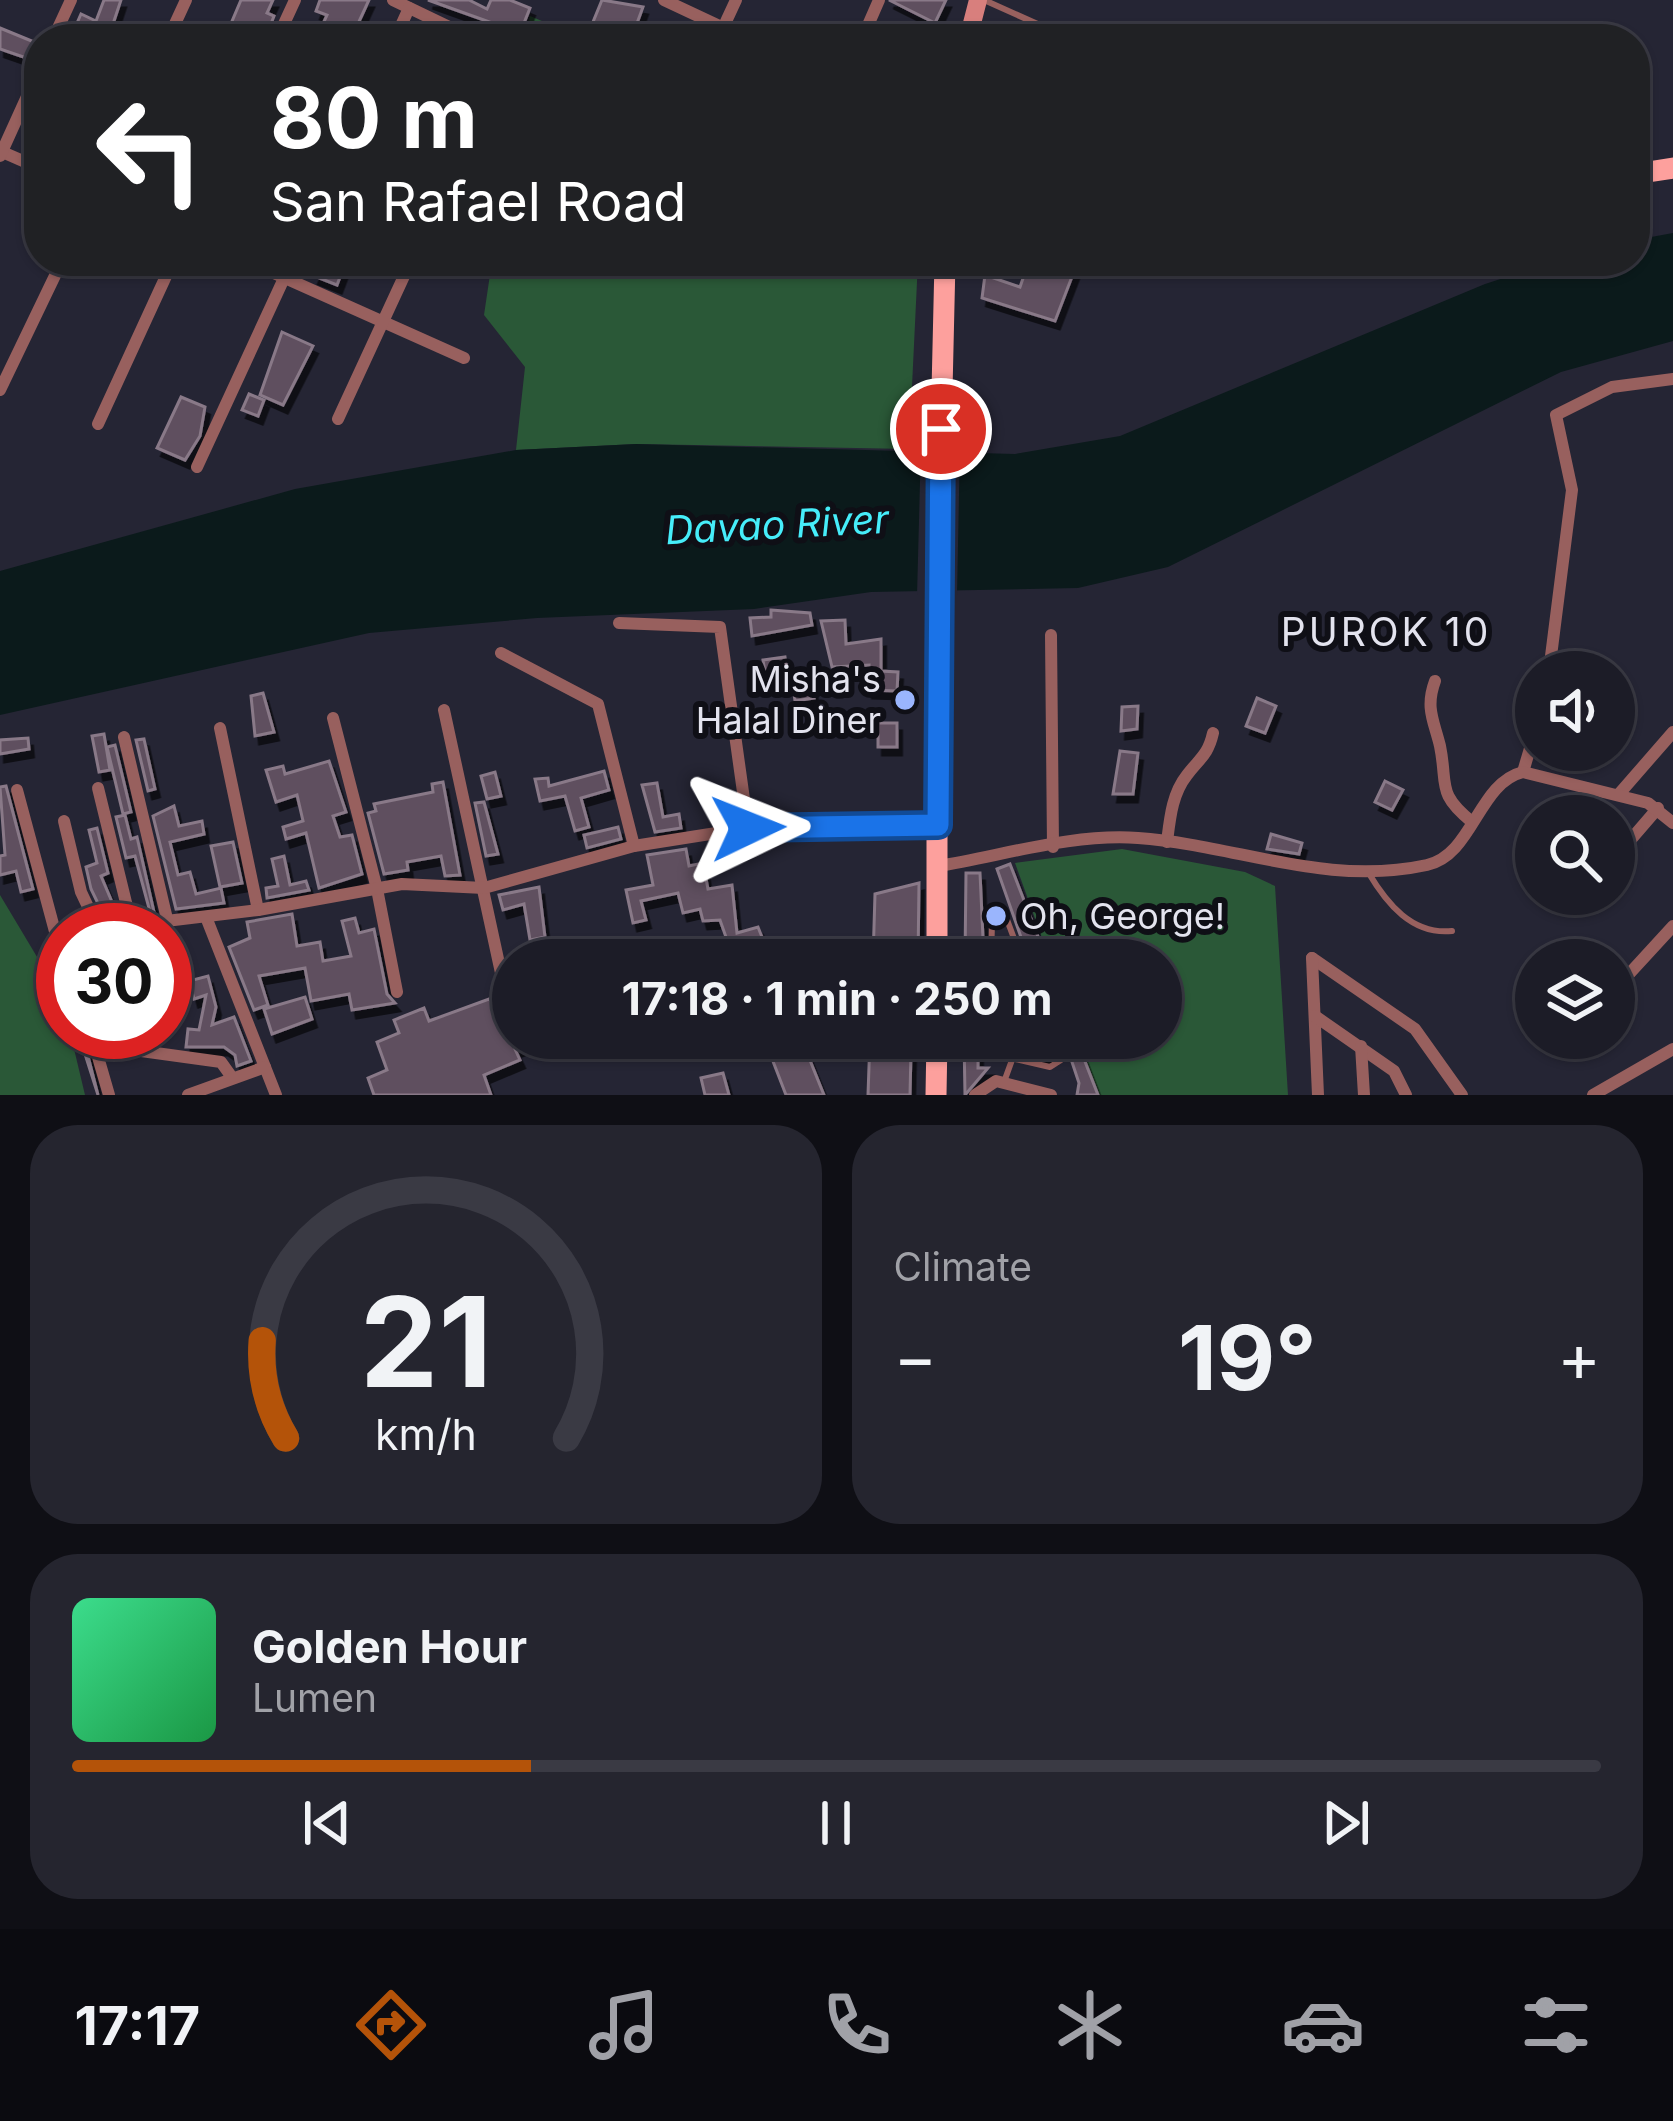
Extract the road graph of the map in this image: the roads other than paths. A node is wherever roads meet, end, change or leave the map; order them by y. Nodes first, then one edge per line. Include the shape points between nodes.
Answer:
1 (393, 0) edge
2 (664, 0) edge
3 (981, 0) edge
4 (409, 8) junction
5 (402, 24) edge
6 (443, 24) edge
7 (715, 24) edge
8 (1036, 24) edge
9 (24, 103) edge
10 (1, 153) edge
11 (55, 276) edge
12 (166, 276) edge
13 (280, 276) edge
14 (403, 276) edge
15 (945, 276) edge
16 (284, 278) junction
17 (382, 323) junction
18 (464, 358) dead end
19 (1673, 379) edge
20 (0, 390) edge
21 (338, 419) dead end
22 (98, 424) dead end
23 (197, 467) dead end
24 (619, 623) dead end
25 (1051, 635) dead end
26 (1552, 651) edge
27 (501, 653) dead end
28 (1435, 681) dead end
29 (444, 710) dead end
30 (333, 718) dead end
31 (220, 728) dead end
32 (1673, 732) edge
33 (1213, 733) dead end
34 (124, 737) dead end
35 (1523, 772) joint
36 (98, 788) dead end
37 (17, 790) dead end
38 (1619, 794) junction
39 (1658, 808) junction
40 (64, 821) dead end
41 (1472, 822) junction
42 (1673, 823) edge
43 (938, 825) junction
44 (748, 828) junction
45 (1635, 835) edge
46 (1167, 842) junction
47 (634, 846) junction
48 (1053, 848) junction
49 (938, 866) junction
50 (1368, 872) junction
51 (484, 888) junction
52 (377, 889) junction
53 (47, 903) edge
54 (85, 903) edge
55 (126, 903) edge
56 (163, 903) edge
57 (258, 910) junction
58 (206, 917) junction
59 (192, 918) edge
60 (1673, 926) edge
61 (1452, 932) dead end
62 (494, 939) edge
63 (937, 939) edge
64 (992, 939) edge
65 (1014, 939) edge
66 (1635, 967) edge
67 (397, 992) dead end
68 (1315, 1016) junction
69 (1361, 1046) junction
70 (1673, 1049) edge
71 (937, 1059) edge
72 (1058, 1059) edge
73 (1015, 1060) joint
74 (265, 1067) junction
75 (231, 1076) junction
76 (1004, 1082) junction
77 (109, 1095) edge
78 (188, 1095) edge
79 (276, 1095) edge
80 (936, 1095) edge
81 (975, 1095) edge
82 (1051, 1095) edge
83 (1318, 1095) edge
84 (1364, 1095) edge
85 (1406, 1095) edge
86 (1462, 1095) edge
87 (1593, 1095) edge

1 - 4 street
2 - 7 street
3 - 8 lane
4 - 5 street
4 - 6 street
9 - 10 street
11 - 20 street
12 - 22 street
13 - 16 street
14 - 17 street
15 - 43 main road
16 - 17 street
16 - 23 street
17 - 18 street
17 - 21 street
19 - 26 street via 1612,387 1556,416 1572,490
24 - 44 street via 720,627
25 - 48 street
27 - 47 street via 598,704
28 - 41 street via 1428,707 1442,785
29 - 51 street
30 - 52 street
31 - 57 street
32 - 38 street
33 - 46 street via 1208,755 1172,806
34 - 56 street
35 - 38 street
35 - 41 street via 1502,783
36 - 55 street
37 - 53 street
38 - 39 street
39 - 42 street
39 - 45 street
40 - 54 street
41 - 50 street via 1438,862
43 - 44 street
43 - 49 main road
44 - 47 street
46 - 48 street via 1127,837
46 - 50 street via 1311,871
47 - 51 street
48 - 49 street
49 - 63 main road
50 - 61 lane via 1401,915 1423,929
51 - 52 street
51 - 62 street
52 - 57 street
52 - 67 street
57 - 58 street
58 - 59 street
58 - 74 street
60 - 66 street
64 - 65 lane via 999,913
68 - 69 street
68 - 83 street
68 - 86 street via 1312,958 1415,1029
69 - 84 street
69 - 85 street via 1394,1071
70 - 87 street
71 - 80 main road
72 - 73 lane
73 - 76 lane
74 - 75 street
74 - 79 street
75 - 77 street via 221,1062 105,1046 98,1058
75 - 78 street
76 - 81 street
76 - 82 street

